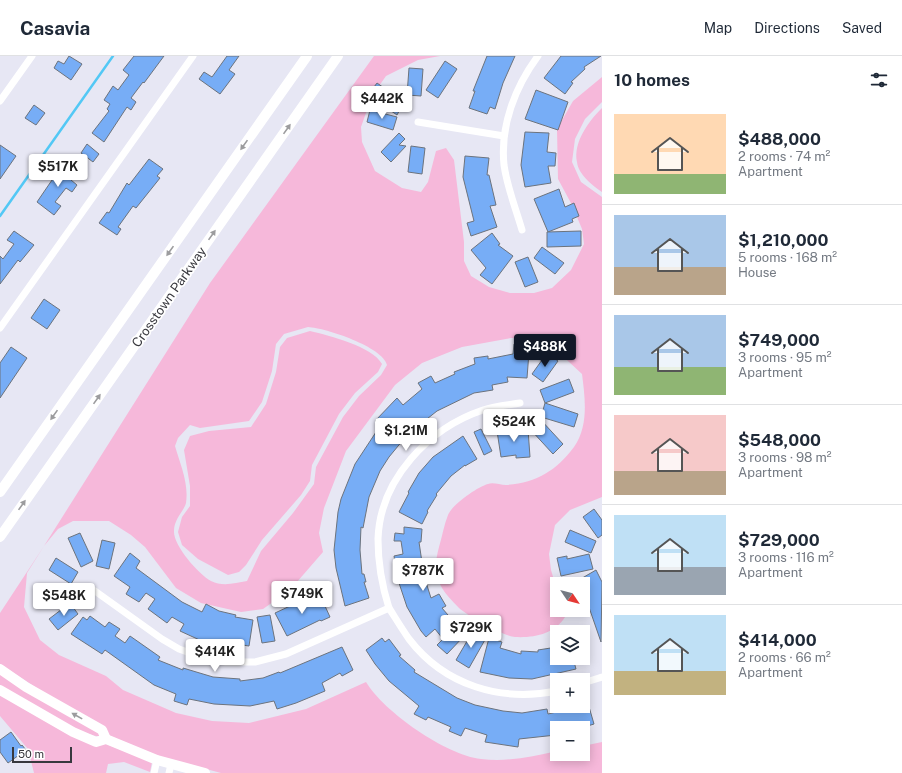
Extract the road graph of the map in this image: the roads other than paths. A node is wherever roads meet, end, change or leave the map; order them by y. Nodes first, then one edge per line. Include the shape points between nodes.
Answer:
1 (32, 56) edge
2 (193, 56) edge
3 (307, 56) edge
4 (338, 56) edge
5 (538, 56) edge
6 (0, 102) edge
7 (418, 122) dead end
8 (504, 136) junction
9 (522, 230) dead end
10 (0, 328) edge
11 (520, 403) dead end
12 (0, 492) edge
13 (0, 537) edge
14 (95, 591) dead end
15 (389, 608) junction
16 (0, 669) edge
17 (602, 677) edge
18 (590, 681) edge
19 (0, 690) edge
20 (550, 692) edge
21 (106, 739) junction
22 (157, 760) junction
23 (170, 768) edge
24 (154, 773) edge
25 (205, 773) edge

1 - 6 street
2 - 10 street
3 -> 12 main road, Crosstown Parkway
13 -> 4 main road, Crosstown Parkway
5 - 8 street via 513,97
7 - 8 street
8 - 9 street via 504,165
11 - 15 street via 485,409 438,432 402,470 382,514 378,538 382,584
14 - 15 street via 179,649 204,658 226,662 255,662 286,654
15 - 20 street via 410,640 433,664 462,682 488,692 509,695
21 -> 16 main road via 102,730 26,687
17 - 18 street
19 - 21 main road via 73,732 96,742
21 - 22 main road
22 - 23 main road
22 - 24 street
23 - 25 main road

